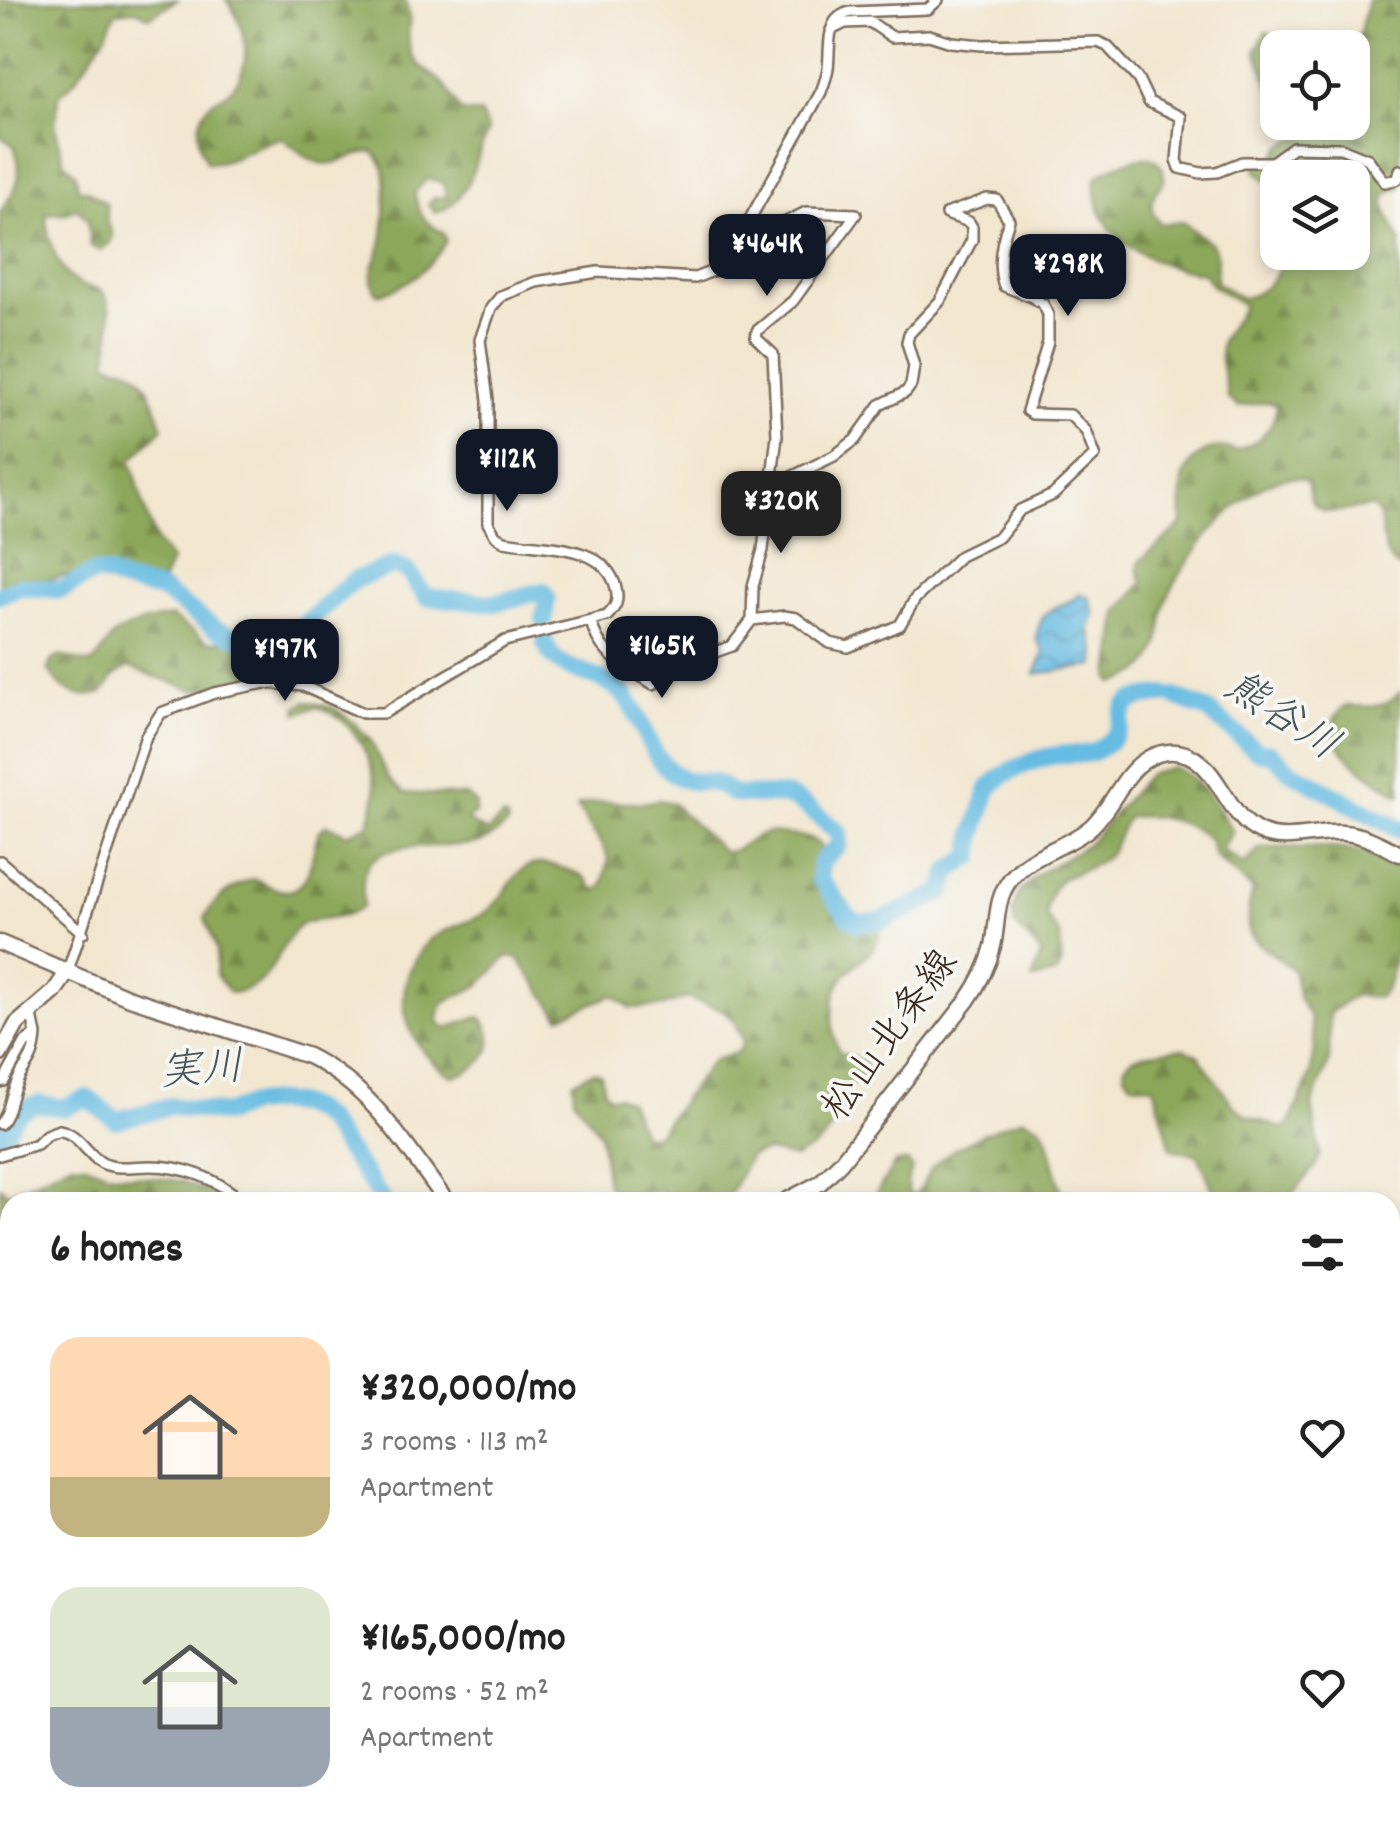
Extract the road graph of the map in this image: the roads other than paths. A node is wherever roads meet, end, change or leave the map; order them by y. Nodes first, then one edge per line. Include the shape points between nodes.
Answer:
1 (938, 0) edge
2 (831, 30) junction
3 (1400, 170) edge
4 (722, 267) junction
5 (771, 487) junction
6 (591, 620) junction
7 (752, 620) junction
8 (1400, 854) edge
9 (0, 861) edge
10 (83, 933) junction
11 (0, 943) edge
12 (67, 973) junction
13 (31, 1010) junction
14 (36, 1035) junction
15 (0, 1054) edge
16 (0, 1082) edge
17 (0, 1124) edge
18 (0, 1155) edge
19 (230, 1192) edge
20 (440, 1192) edge
21 (803, 1192) edge

1 - 2 street via 928,8 840,14
2 - 3 street via 870,22 892,37 929,35 982,45 1098,42 1138,79 1149,102 1181,117 1180,168 1217,172 1242,162 1272,162 1302,147 1355,152 1385,182
2 - 4 street via 821,92
4 - 5 street via 731,267 752,239 806,212 856,214 792,301 757,331 775,370 778,436
4 - 6 street via 696,278 598,272 536,282 501,296 484,324 488,524 504,541 591,555 603,566 614,580 616,608
5 - 7 street
5 - 7 street via 834,456 880,405 906,392 914,366 909,334 940,301 972,240 968,222 946,214 997,200 1009,220 1000,260 1004,286 1043,304 1048,314 1048,342 1027,410 1070,416 1086,431 1095,455 1053,495 1020,510 1000,537 960,556 914,599 900,625 848,647 830,643 796,618
6 - 7 street via 609,657 653,684 732,646
6 - 10 street via 505,641 384,714 363,713 303,686 265,682 162,712 146,736
8 - 21 main road, 松山北条線 via 1356,834 1260,832 1198,761 1177,752 1144,761 1092,826 1010,880 990,959 967,1001 841,1162
9 - 10 street
10 - 12 street
11 - 12 main road
12 - 13 main road
12 - 20 main road via 332,1068 375,1106
13 - 14 street
13 - 15 main road
14 - 16 street
14 - 17 street via 33,1058
18 - 19 street via 60,1130 74,1134 102,1162 184,1169

